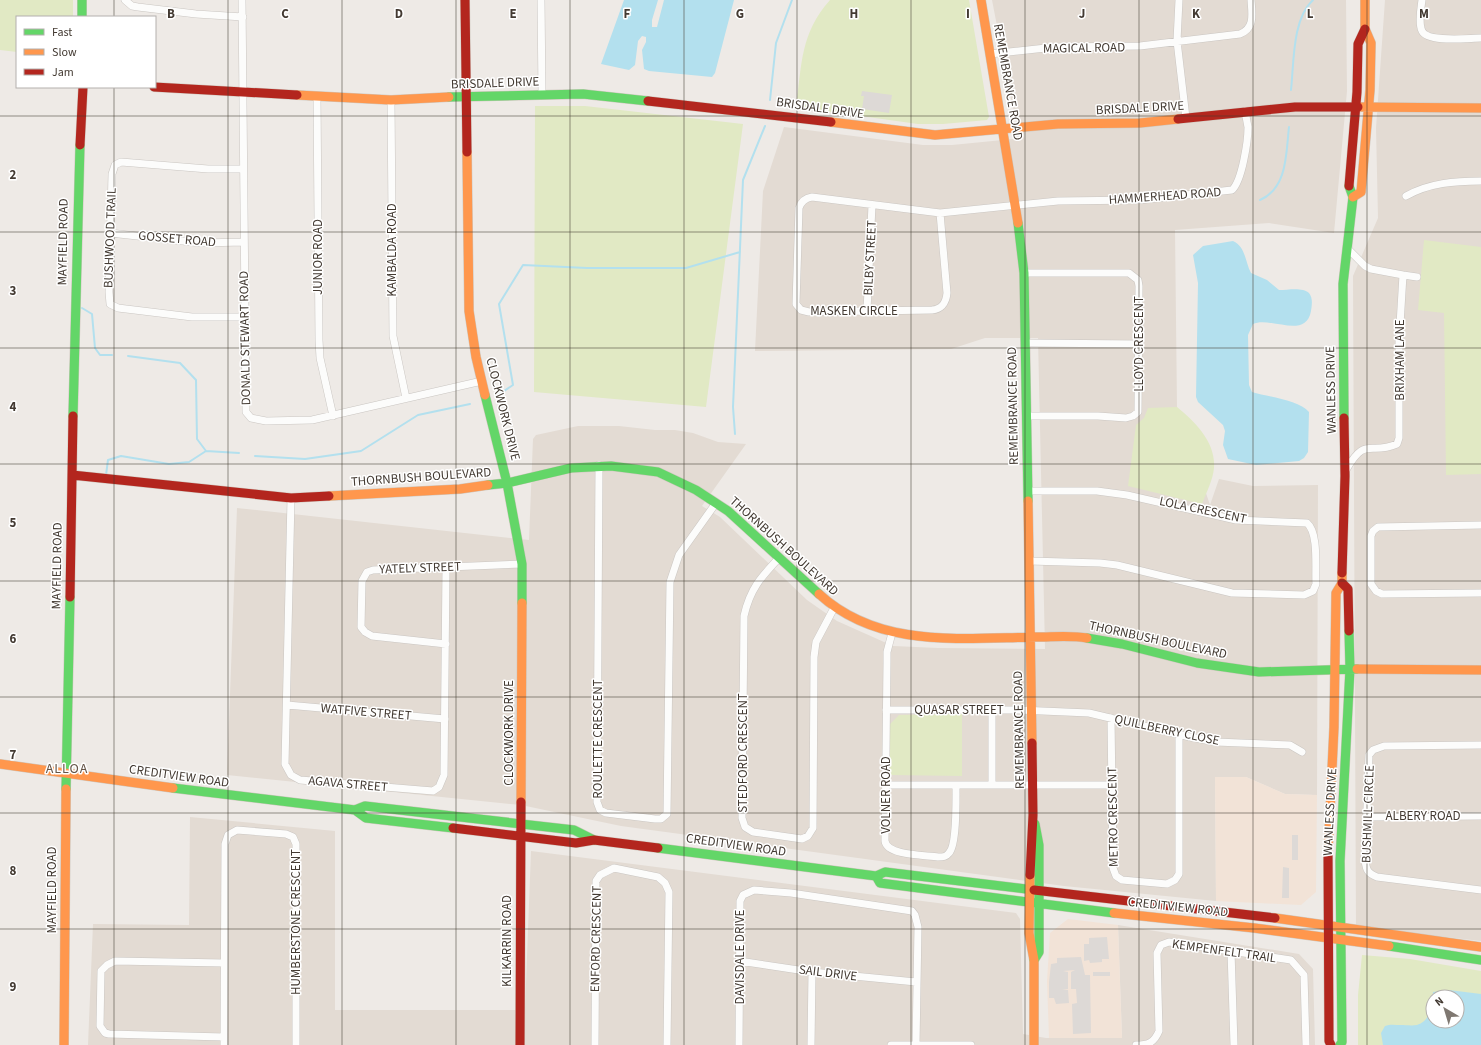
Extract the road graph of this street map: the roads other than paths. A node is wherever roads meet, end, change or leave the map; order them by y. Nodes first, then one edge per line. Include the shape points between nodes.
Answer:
1 (82, 0) edge
2 (125, 0) edge
3 (242, 0) edge
4 (465, 0) edge
5 (541, 0) edge
6 (981, 0) edge
7 (1179, 0) edge
8 (1251, 0) edge
9 (1366, 0) edge
10 (1422, 0) edge
11 (82, 16) edge
12 (243, 17) junction
13 (1365, 29) junction
14 (1481, 38) edge
15 (1177, 41) junction
16 (990, 54) junction
17 (156, 87) edge
18 (83, 88) edge
19 (243, 93) junction
20 (542, 94) junction
21 (317, 96) junction
22 (466, 97) junction
23 (391, 100) junction
24 (1356, 106) junction
25 (1369, 106) junction
26 (1481, 108) edge
27 (1245, 111) junction
28 (1186, 118) junction
29 (1003, 130) junction
30 (243, 169) junction
31 (1481, 181) edge
32 (1406, 196) dead end
33 (1353, 197) junction
34 (872, 205) junction
35 (1016, 206) junction
36 (940, 213) junction
37 (110, 233) junction
38 (244, 242) junction
39 (1348, 248) junction
40 (1024, 273) junction
41 (1403, 275) junction
42 (1417, 277) dead end
43 (867, 311) junction
44 (244, 317) junction
45 (1025, 343) junction
46 (1140, 344) junction
47 (482, 381) junction
48 (406, 398) junction
49 (333, 416) junction
50 (1026, 416) junction
51 (599, 465) junction
52 (1345, 472) junction
53 (72, 475) junction
54 (508, 483) junction
55 (1028, 491) junction
56 (291, 498) junction
57 (716, 503) junction
58 (1481, 525) edge
59 (779, 558) junction
60 (1029, 561) junction
61 (522, 564) junction
62 (446, 568) junction
63 (1342, 582) junction
64 (1481, 593) edge
65 (834, 608) junction
66 (892, 633) junction
67 (1030, 638) junction
68 (446, 644) junction
69 (1350, 669) junction
70 (1336, 670) junction
71 (1481, 670) edge
72 (287, 705) junction
73 (886, 710) junction
74 (992, 710) junction
75 (1031, 710) junction
76 (1111, 718) junction
77 (445, 719) junction
78 (1178, 735) junction
79 (1481, 745) edge
80 (1302, 752) dead end
81 (0, 764) edge
82 (66, 773) junction
83 (886, 785) junction
84 (956, 785) junction
85 (992, 785) junction
86 (1032, 785) junction
87 (1112, 785) junction
88 (355, 810) junction
89 (1481, 816) edge
90 (1366, 817) junction
91 (521, 823) junction
92 (521, 837) junction
93 (594, 840) junction
94 (876, 876) junction
95 (1481, 890) edge
96 (1035, 891) junction
97 (1130, 902) junction
98 (1035, 904) junction
99 (1111, 913) junction
100 (1328, 925) junction
101 (1340, 926) junction
102 (1328, 937) junction
103 (1341, 939) junction
104 (1481, 947) edge
105 (1232, 951) junction
106 (1481, 960) edge
107 (739, 961) junction
108 (224, 963) junction
109 (812, 972) junction
110 (916, 982) junction
111 (224, 1037) junction
112 (64, 1045) edge
113 (224, 1045) edge
114 (296, 1045) edge
115 (520, 1045) edge
116 (595, 1045) edge
117 (667, 1045) edge
118 (740, 1045) edge
119 (811, 1045) edge
120 (892, 1045) edge
121 (916, 1045) edge
122 (971, 1045) edge
123 (1034, 1045) edge
124 (1136, 1045) edge
125 (1234, 1045) edge
126 (1306, 1045) edge
127 (1331, 1045) edge
128 (1340, 1045) edge

1 - 11 street
2 - 12 street via 138,7
3 - 12 street, DONALD STEWART ROAD
4 - 22 street, CLOCKWORK DRIVE
5 - 20 street
6 - 16 street, REMEMBRANCE ROAD
7 - 15 street
8 - 15 street, MAGICAL ROAD via 1252,20 1245,32
9 - 13 street, WANLESS DRIVE
10 - 14 street via 1420,26 1425,35 1433,39
12 - 19 street, DONALD STEWART ROAD
13 - 24 street, WANLESS DRIVE via 1358,44
13 - 25 street, WANLESS DRIVE via 1371,43
15 - 16 street, MAGICAL ROAD via 1133,47 1055,47
15 - 28 street
16 - 29 street, REMEMBRANCE ROAD
17 - 19 street, BRISDALE DRIVE
18 - 53 street, MAYFIELD ROAD via 78,184
19 - 21 street, BRISDALE DRIVE
19 - 30 street, DONALD STEWART ROAD
20 - 22 street, BRISDALE DRIVE
20 - 29 street, BRISDALE DRIVE via 609,96 935,135
21 - 23 street, BRISDALE DRIVE
21 - 49 street, JUNIOR ROAD via 319,340 320,358
22 - 23 street, BRISDALE DRIVE
22 - 47 street, CLOCKWORK DRIVE via 469,311 471,334
23 - 48 street, KAMBALDA ROAD via 393,336
24 - 25 street, BRISDALE DRIVE
24 - 27 street, BRISDALE DRIVE
24 - 33 street, WANLESS DRIVE via 1349,188
25 - 26 street, BRISDALE DRIVE
25 - 33 street, WANLESS DRIVE via 1361,192
27 - 28 street, BRISDALE DRIVE
27 - 35 street, HAMMERHEAD ROAD via 1247,141 1238,182 1232,190 1139,200 1058,201
28 - 29 street, BRISDALE DRIVE via 1140,123 1058,124
29 - 35 street, REMEMBRANCE ROAD
30 - 37 street, BUSHWOOD TRAIL via 117,163 112,174
30 - 38 street, DONALD STEWART ROAD
31 - 32 street via 1450,182 1418,189
33 - 39 street, WANLESS DRIVE
34 - 36 street, MASKEN CIRCLE
34 - 43 street, BILBY STREET
34 - 43 street, MASKEN CIRCLE via 812,197 804,201 799,208 796,304 805,312
35 - 36 street, MASKEN CIRCLE
35 - 40 street, REMEMBRANCE ROAD
36 - 43 street, MASKEN CIRCLE via 947,293 944,305 938,310
37 - 38 street, GOSSET ROAD via 201,243
37 - 44 street, BUSHWOOD TRAIL via 109,292 110,304 113,307 192,317
38 - 44 street, DONALD STEWART ROAD
39 - 41 street via 1371,269
39 - 52 street, WANLESS DRIVE via 1343,284
40 - 45 street, REMEMBRANCE ROAD
40 - 46 street, LLOYD CRESCENT via 1129,273 1134,276 1139,286
41 - 42 street
41 - 52 street, BRIXHAM LANE via 1399,342 1399,438 1397,444 1390,447 1365,448 1359,451
44 - 49 street, DONALD STEWART ROAD via 245,406 248,415 256,420 266,421 312,420
45 - 46 street
45 - 50 street, REMEMBRANCE ROAD
46 - 50 street, LLOYD CRESCENT via 1139,406 1138,412 1133,416
47 - 48 street, DONALD STEWART ROAD
47 - 54 street, CLOCKWORK DRIVE
48 - 49 street, DONALD STEWART ROAD
50 - 55 street, REMEMBRANCE ROAD
51 - 54 street, THORNBUSH BOULEVARD via 571,468
51 - 57 street, THORNBUSH BOULEVARD via 658,472 696,490
51 - 57 street, ROULETTE CRESCENT via 597,802 603,812 655,819 661,819 667,814 670,582 679,555
52 - 63 street, WANLESS DRIVE
53 - 56 street, THORNBUSH BOULEVARD
53 - 82 street, MAYFIELD ROAD
54 - 56 street, THORNBUSH BOULEVARD via 460,489
54 - 61 street, CLOCKWORK DRIVE
55 - 60 street, REMEMBRANCE ROAD
55 - 60 street, LOLA CRESCENT via 1097,491 1127,494 1236,520 1307,523 1314,535 1316,584 1313,591 1304,595 1232,593 1117,565
56 - 72 street, AGAVA STREET
57 - 59 street, THORNBUSH BOULEVARD
58 - 64 street via 1378,527 1371,536 1371,580 1373,588 1382,594
59 - 65 street, THORNBUSH BOULEVARD
59 - 65 street, STEDFORD CRESCENT via 763,574 751,592 744,616 742,818 745,827 753,832 802,839 808,836 813,828 814,657 819,635
60 - 67 street, REMEMBRANCE ROAD
61 - 62 street, YATELY STREET
61 - 91 street, CLOCKWORK DRIVE
62 - 68 street, AGAVA STREET
62 - 68 street, YATELY STREET via 367,572 362,581 361,627 372,636
63 - 69 street, WANLESS DRIVE via 1348,589
63 - 70 street, WANLESS DRIVE via 1336,593
65 - 66 street, THORNBUSH BOULEVARD
66 - 67 street, THORNBUSH BOULEVARD via 933,638
66 - 73 street, VOLNER ROAD via 887,652
67 - 70 street, THORNBUSH BOULEVARD via 1080,637 1122,644 1197,663 1259,672
67 - 75 street, REMEMBRANCE ROAD
68 - 77 street, AGAVA STREET
69 - 70 street, THORNBUSH BOULEVARD
69 - 71 street, THORNBUSH BOULEVARD
69 - 101 street, WANLESS DRIVE via 1341,833
70 - 100 street, WANLESS DRIVE via 1328,831
72 - 77 street, WATFIVE STREET
72 - 77 street, AGAVA STREET via 285,764 291,775 300,780 433,791 439,787 444,775
73 - 74 street, QUASAR STREET
73 - 83 street, VOLNER ROAD
74 - 75 street, QUASAR STREET
74 - 85 street
75 - 76 street, QUILLBERRY CLOSE via 1090,713
75 - 86 street, REMEMBRANCE ROAD
76 - 78 street, QUILLBERRY CLOSE
76 - 87 street, METRO CRESCENT
78 - 80 street, QUILLBERRY CLOSE via 1216,742 1290,745
78 - 87 street, METRO CRESCENT via 1179,870 1175,880 1167,884 1122,880 1116,876 1113,868
79 - 90 street, BUSHMILL CIRCLE via 1384,746 1373,750 1369,755
81 - 82 street, CREDITVIEW ROAD
82 - 88 street, CREDITVIEW ROAD via 221,795
82 - 112 street, MAYFIELD ROAD
83 - 84 street
83 - 84 street, VOLNER ROAD via 886,844 895,852 938,857 944,857 952,848
84 - 85 street
85 - 86 street
86 - 87 street
86 - 96 street, REMEMBRANCE ROAD via 1033,814 1040,845
88 - 91 street, CREDITVIEW ROAD via 365,806
88 - 92 street, CREDITVIEW ROAD via 366,818
89 - 90 street, ALBERY ROAD
90 - 95 street, BUSHMILL CIRCLE via 1365,860 1366,869 1370,874
91 - 92 street, CLOCKWORK DRIVE
91 - 93 street, CREDITVIEW ROAD via 574,830
92 - 93 street, CREDITVIEW ROAD via 576,843
92 - 115 street, KILKARRIN ROAD
93 - 94 street, CREDITVIEW ROAD
94 - 96 street, CREDITVIEW ROAD via 886,872
94 - 98 street, CREDITVIEW ROAD via 880,883
96 - 97 street, CREDITVIEW ROAD
96 - 98 street, REMEMBRANCE ROAD
97 - 99 street via 1114,907
97 - 100 street, CREDITVIEW ROAD via 1243,913
98 - 99 street, CREDITVIEW ROAD
98 - 123 street, REMEMBRANCE ROAD via 1030,952 1034,960
99 - 102 street, CREDITVIEW ROAD
100 - 101 street, CREDITVIEW ROAD
100 - 102 street, WANLESS DRIVE
101 - 103 street, WANLESS DRIVE
101 - 104 street, CREDITVIEW ROAD
102 - 103 street, CREDITVIEW ROAD
102 - 127 street, WANLESS DRIVE
103 - 106 street, CREDITVIEW ROAD
103 - 128 street, WANLESS DRIVE
105 - 124 street, KEMPENFELT TRAIL via 1169,942 1162,945 1157,957 1159,1031 1153,1042 1148,1045
105 - 125 street
105 - 126 street, KEMPENFELT TRAIL via 1291,960 1298,967 1304,975
107 - 109 street, SAIL DRIVE
107 - 110 street, DAVISDALE DRIVE via 740,901 743,895 754,890 791,893 912,911 918,927
107 - 118 street, DAVISDALE DRIVE
108 - 111 street, HUMBERSTONE CRESCENT
108 - 111 street via 115,961 107,965 101,971 100,1026 105,1033 110,1034
108 - 114 street, HUMBERSTONE CRESCENT via 226,840 237,830 286,834 293,837 297,850
109 - 110 street, SAIL DRIVE
109 - 119 street
110 - 121 street
111 - 113 street, HUMBERSTONE CRESCENT
116 - 117 street, ENFORD CRESCENT via 596,881 600,875 614,868 658,877 669,892
120 - 121 street
121 - 122 street

